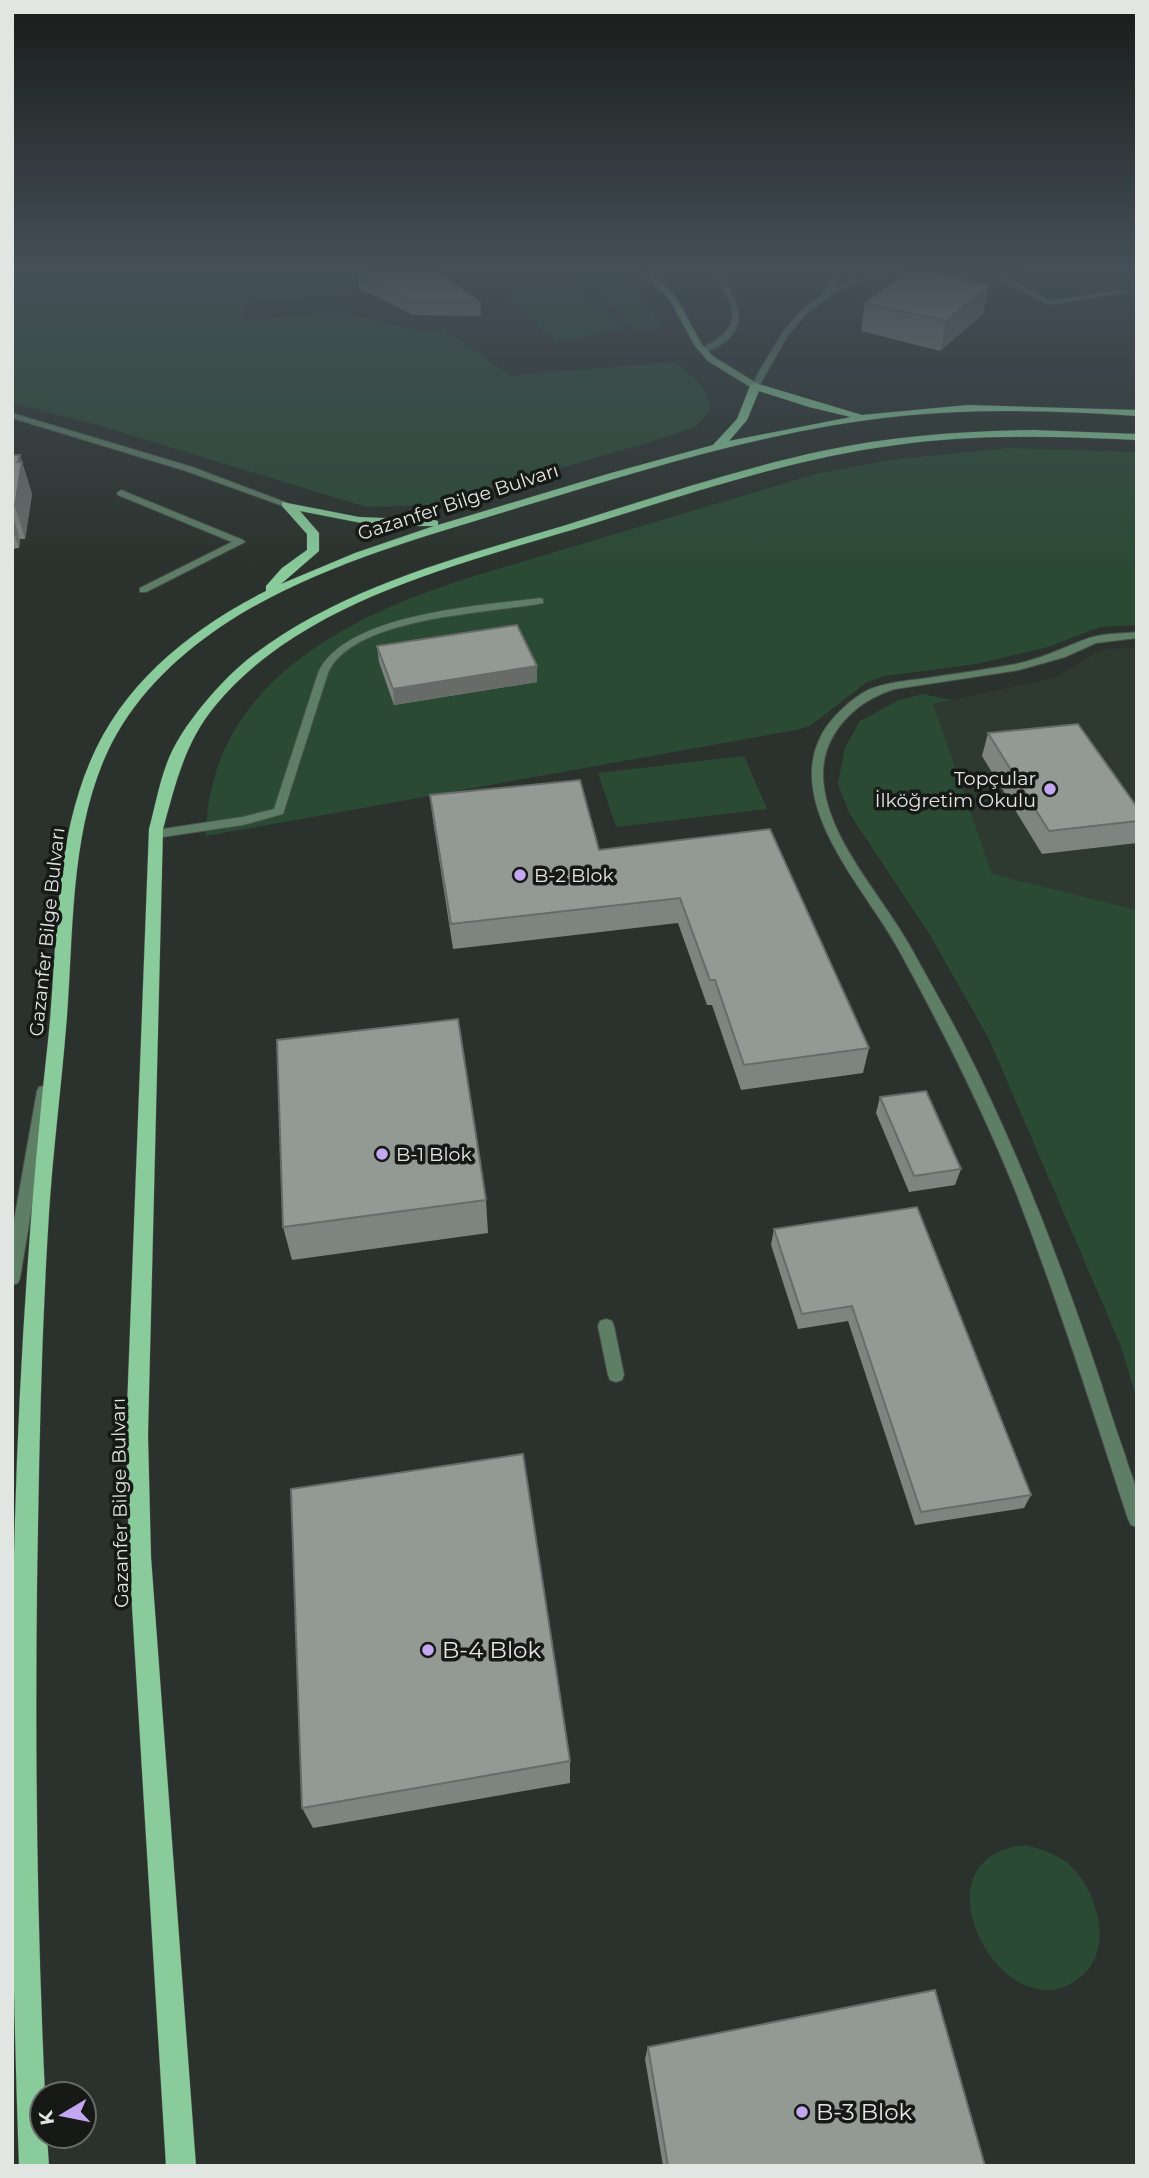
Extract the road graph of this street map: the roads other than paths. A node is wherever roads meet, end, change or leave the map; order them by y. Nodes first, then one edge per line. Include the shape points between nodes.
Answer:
1 (724, 368) edge
2 (765, 368) edge
3 (755, 386) junction
4 (1137, 413) edge
5 (12, 415) edge
6 (870, 417) junction
7 (1137, 437) edge
8 (715, 448) junction
9 (121, 493) dead end
10 (286, 503) junction
11 (462, 522) junction
12 (144, 590) dead end
13 (263, 597) junction
14 (540, 601) dead end
15 (1137, 635) edge
16 (156, 834) junction
17 (62, 986) junction
18 (12, 1278) edge
19 (606, 1326) dead end
20 (616, 1375) dead end
21 (1137, 1519) edge
22 (12, 1753) edge
23 (23, 1867) junction
24 (34, 2166) edge
25 (184, 2166) edge

1 - 3 street
2 - 3 street
3 - 6 main road
3 - 8 main road via 739,428
4 - 6 main road, Gazanfer Bilge Bulvarı via 997,408
5 - 10 street
6 - 8 main road, Gazanfer Bilge Bulvarı
7 - 16 main road, Gazanfer Bilge Bulvarı via 968,434 860,447 710,485 365,594 292,632 225,687 201,717 172,768 160,799
8 - 11 main road, Gazanfer Bilge Bulvarı
9 - 12 street via 240,542
10 - 11 main road via 341,519 393,526
10 - 13 main road via 313,533 313,551 286,571
11 - 13 main road, Gazanfer Bilge Bulvarı via 317,571
13 - 17 main road, Gazanfer Bilge Bulvarı via 196,638 150,681 115,724 88,784 79,818
14 - 16 street via 401,623 361,638 327,663 279,811
15 - 21 street via 1094,640 1019,667 873,692 852,706 827,735 817,774 831,828 895,930 956,1043 1021,1187 1072,1321
16 - 25 main road, Gazanfer Bilge Bulvarı via 138,1448 140,1570 178,2137
17 - 18 street
17 - 23 main road, Gazanfer Bilge Bulvarı via 38,1226 28,1436
19 - 20 street
22 - 23 street
23 - 24 main road, Gazanfer Bilge Bulvarı

